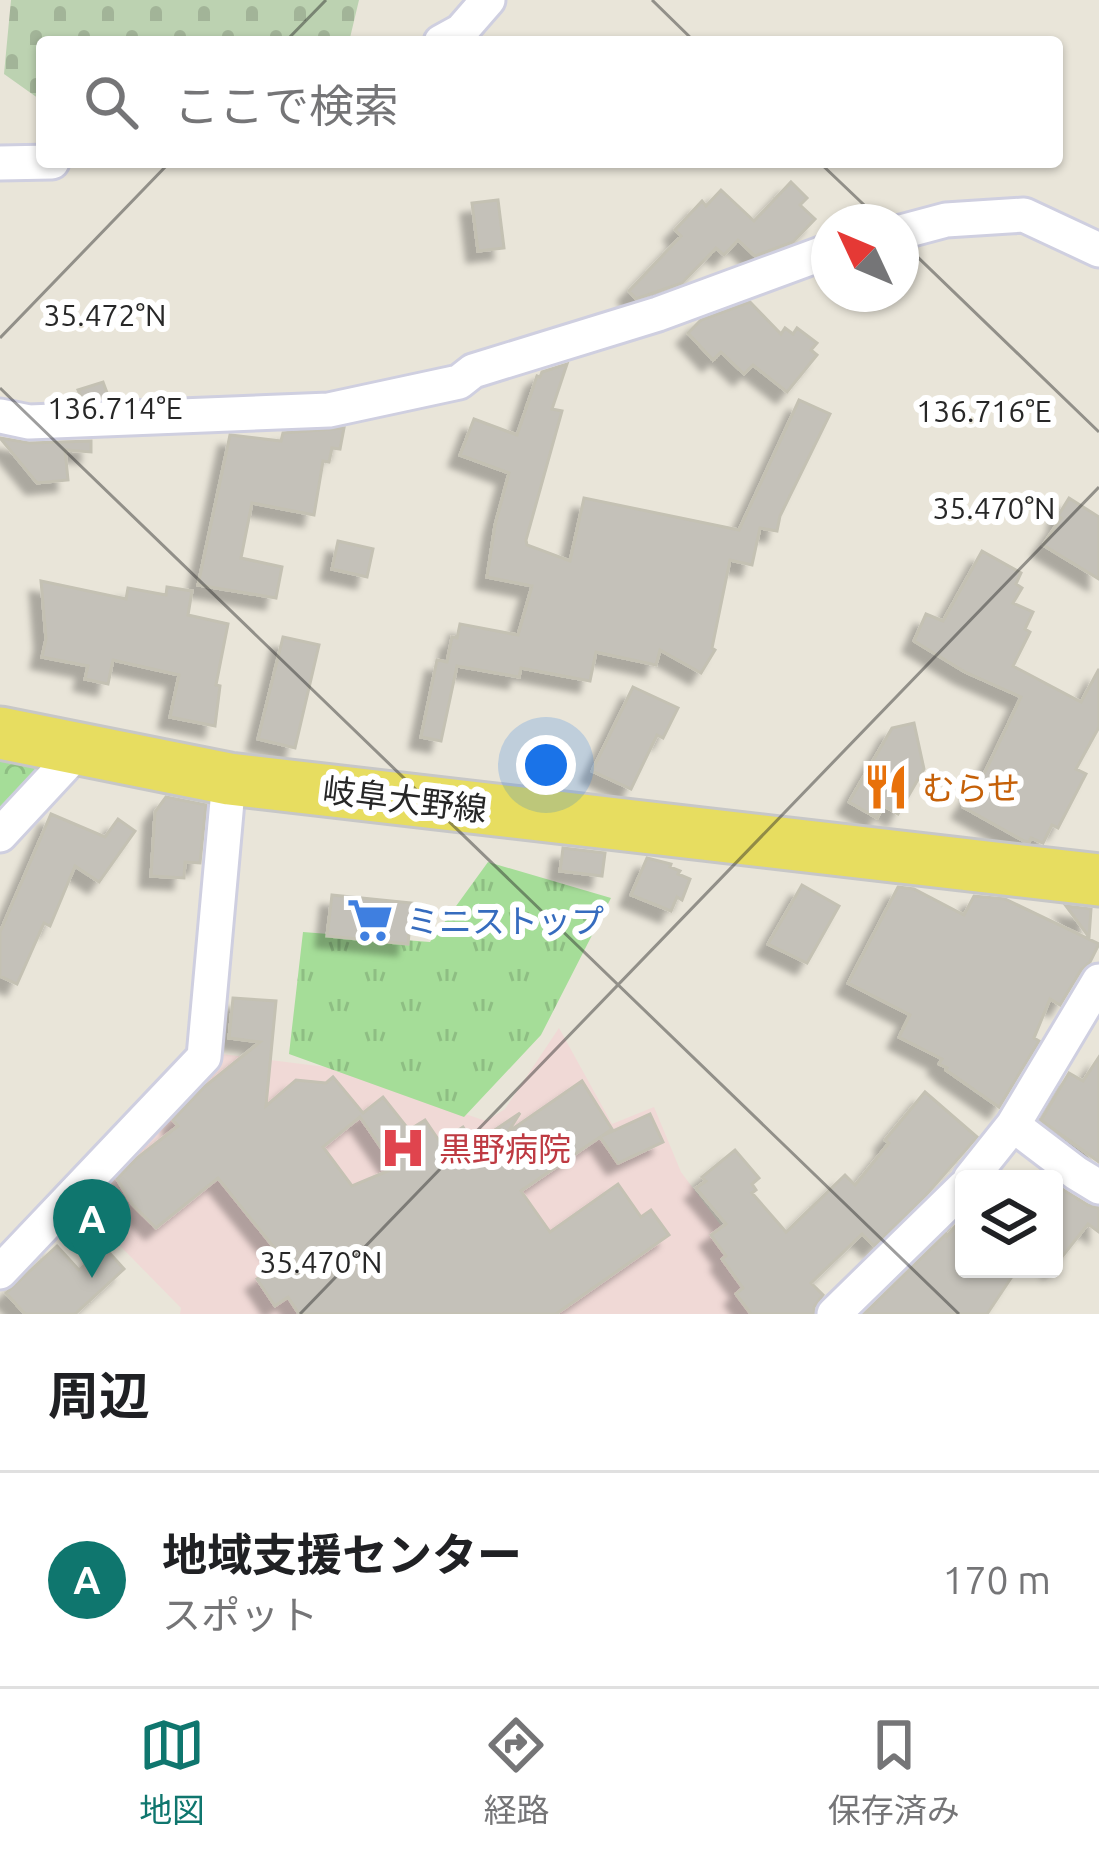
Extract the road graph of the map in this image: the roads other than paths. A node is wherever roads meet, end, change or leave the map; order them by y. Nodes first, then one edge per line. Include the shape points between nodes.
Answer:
1 (488, 0) edge
2 (452, 36) edge
3 (36, 163) edge
4 (0, 164) edge
5 (919, 227) edge
6 (1099, 250) edge
7 (811, 258) edge
8 (0, 416) edge
9 (0, 734) edge
10 (79, 750) junction
11 (229, 778) junction
12 (0, 835) edge
13 (1099, 880) edge
14 (1099, 981) edge
15 (1013, 1125) junction
16 (977, 1170) edge
17 (1099, 1187) edge
18 (955, 1195) edge
19 (0, 1272) edge
20 (834, 1314) edge

1 - 2 street
3 - 4 street
5 - 6 street via 1024,215
7 - 8 street via 459,382 328,410 29,422
9 - 10 main road, 岐阜大野線
10 - 11 main road, 岐阜大野線
10 - 12 street
11 - 13 main road, 岐阜大野線
11 - 19 street via 204,1057
14 - 15 street
15 - 16 street
15 - 17 street
18 - 20 street

